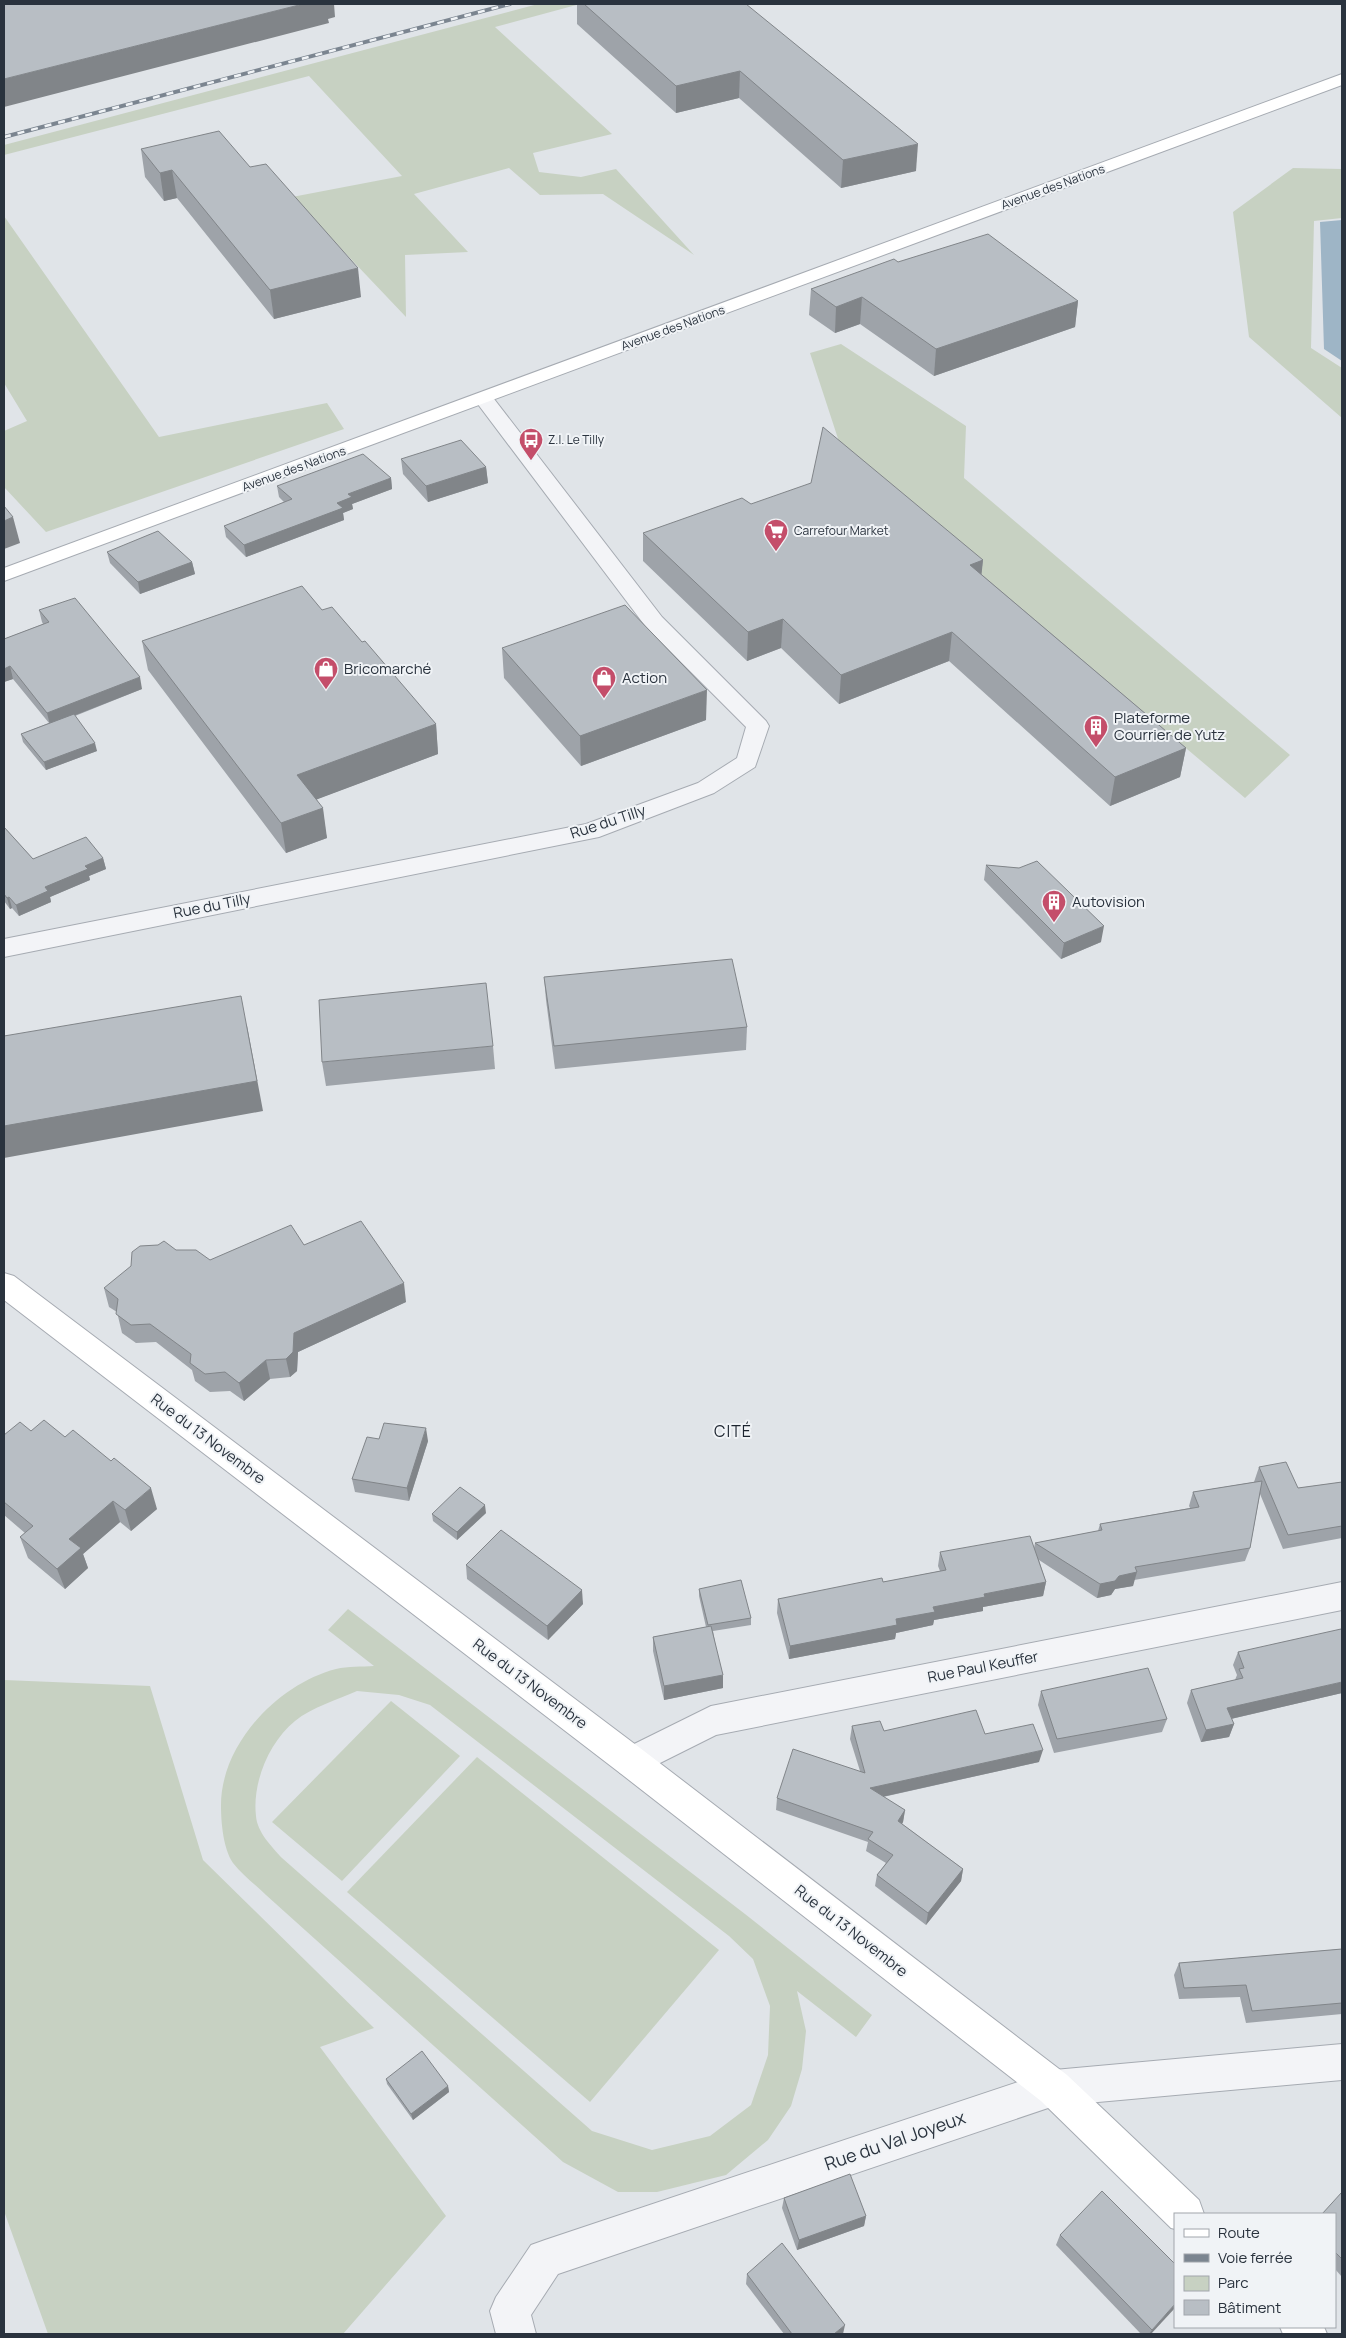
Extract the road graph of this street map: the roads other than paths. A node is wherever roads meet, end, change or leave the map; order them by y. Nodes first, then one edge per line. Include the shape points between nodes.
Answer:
1 (1342, 79) edge
2 (484, 399) junction
3 (4, 575) edge
4 (4, 948) edge
5 (4, 1284) edge
6 (1342, 1596) edge
7 (632, 1762) junction
8 (1342, 2062) edge
9 (1054, 2088) junction
10 (1184, 2213) edge
11 (516, 2334) edge

1 - 2 main road, Avenue des Nations
2 - 3 main road, Avenue des Nations
2 - 4 street, Rue du Tilly via 654,622 758,726 747,762 706,788 591,831
5 - 7 main road, Rue du 13 Novembre
6 - 7 street, Rue Paul Keuffer via 711,1721
7 - 9 main road, Rue du 13 Novembre
8 - 9 street, Rue du Val Joyeux
9 - 10 main road, Rue du 13 Novembre
9 - 11 street, Rue du Val Joyeux via 545,2259 510,2311

